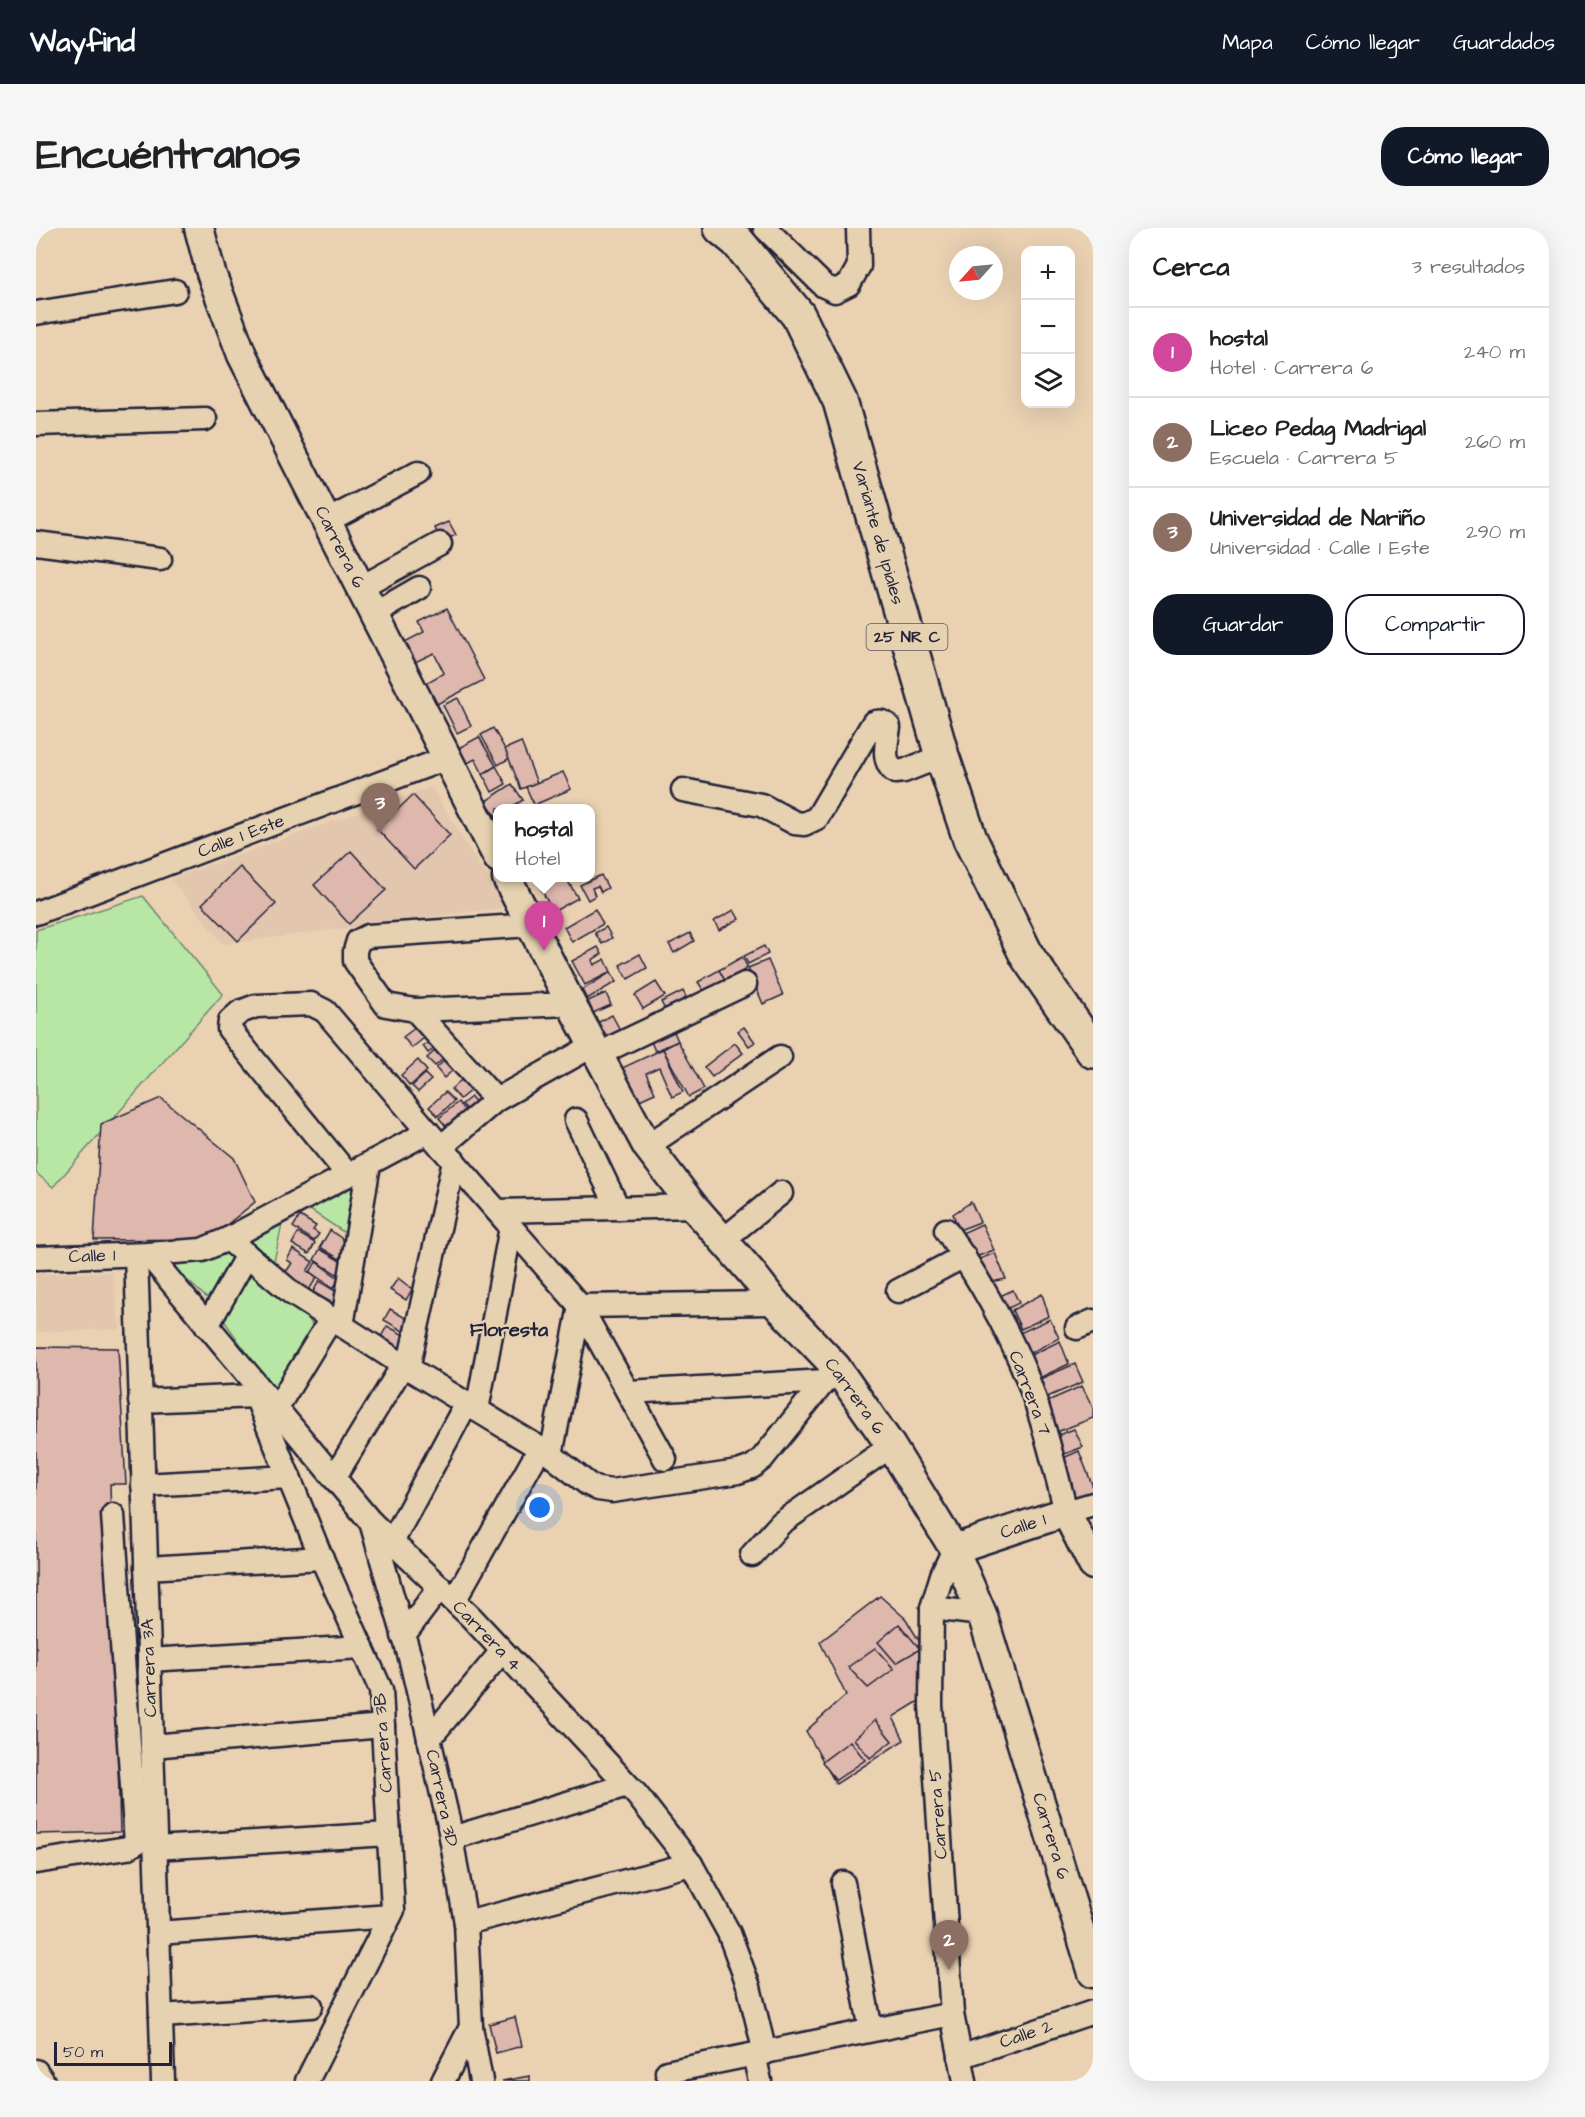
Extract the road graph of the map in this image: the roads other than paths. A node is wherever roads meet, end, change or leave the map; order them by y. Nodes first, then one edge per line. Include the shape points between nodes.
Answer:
1 (199, 228) edge
2 (721, 228) edge
3 (765, 228) edge
4 (858, 228) edge
5 (175, 291) dead end
6 (36, 313) edge
7 (205, 419) dead end
8 (36, 424) edge
9 (418, 473) dead end
10 (327, 521) junction
11 (36, 543) edge
12 (440, 544) dead end
13 (160, 560) dead end
14 (360, 588) junction
15 (419, 588) dead end
16 (374, 614) junction
17 (942, 756) junction
18 (447, 758) junction
19 (683, 790) dead end
20 (493, 848) edge
21 (509, 882) edge
22 (36, 913) edge
23 (531, 925) junction
24 (745, 984) dead end
25 (571, 1004) junction
26 (415, 1010) junction
27 (597, 1050) junction
28 (1093, 1051) edge
29 (780, 1057) dead end
30 (496, 1100) junction
31 (576, 1120) dead end
32 (647, 1146) junction
33 (441, 1147) junction
34 (369, 1164) junction
35 (348, 1175) junction
36 (781, 1193) dead end
37 (693, 1206) junction
38 (618, 1208) junction
39 (504, 1219) junction
40 (946, 1230) dead end
41 (228, 1239) junction
42 (723, 1240) junction
43 (142, 1254) junction
44 (247, 1255) junction
45 (964, 1256) junction
46 (36, 1258) edge
47 (898, 1291) dead end
48 (775, 1303) junction
49 (580, 1306) junction
50 (337, 1322) junction
51 (207, 1326) junction
52 (405, 1367) junction
53 (831, 1374) junction
54 (248, 1375) junction
55 (628, 1392) junction
56 (256, 1396) junction
57 (140, 1401) junction
58 (471, 1407) junction
59 (276, 1409) junction
60 (891, 1446) junction
61 (546, 1452) junction
62 (665, 1459) dead end
63 (289, 1477) junction
64 (334, 1478) junction
65 (143, 1485) junction
66 (1093, 1504) edge
67 (1066, 1512) junction
68 (113, 1515) dead end
69 (370, 1521) junction
70 (392, 1542) junction
71 (954, 1549) junction
72 (752, 1555) dead end
73 (322, 1558) junction
74 (1093, 1565) edge
75 (146, 1569) junction
76 (447, 1594) junction
77 (932, 1608) junction
78 (982, 1614) junction
79 (404, 1636) junction
80 (362, 1647) junction
81 (502, 1651) junction
82 (149, 1660) junction
83 (383, 1726) junction
84 (429, 1739) junction
85 (152, 1746) junction
86 (627, 1785) junction
87 (389, 1834) junction
88 (452, 1838) junction
89 (155, 1848) junction
90 (36, 1862) edge
91 (691, 1864) junction
92 (843, 1882) dead end
93 (390, 1916) junction
94 (466, 1923) junction
95 (158, 1933) junction
96 (1093, 1973) edge
97 (311, 2006) dead end
98 (1093, 2012) edge
99 (952, 2013) junction
100 (161, 2016) junction
101 (471, 2027) junction
102 (871, 2030) junction
103 (760, 2054) junction
104 (960, 2057) junction
105 (36, 2071) edge
106 (667, 2072) dead end
107 (43, 2081) edge
108 (163, 2081) edge
109 (307, 2081) edge
110 (442, 2081) edge
111 (481, 2081) edge
112 (760, 2081) edge
113 (965, 2081) edge

1 - 10 main road, Carrera 6 via 211,273 242,355
2 - 17 highway, Variante de Ipiales / 25 NR C via 737,241 798,315 840,401
3 - 4 street via 824,286 835,291 849,284 859,266
5 - 6 street
7 - 8 street
9 - 10 street
10 - 14 main road, Carrera 6
11 - 13 street
12 - 14 street
14 - 16 main road, Carrera 6
15 - 16 street
16 - 18 main road, Carrera 6
17 - 19 street via 895,772 887,763 889,727 877,721 817,818 804,824 761,805
17 - 28 highway, Variante de Ipiales / 25 NR C via 970,839 1027,956
18 - 20 main road, Carrera 6
18 - 22 street, Calle 1 Este
21 - 23 main road, Carrera 6
23 - 25 main road, Carrera 6
23 - 26 street via 368,936 358,941 355,961 386,1005
24 - 27 street, Calle 1 via 615,1046
25 - 26 street
25 - 27 main road, Carrera 6
26 - 30 street
27 - 30 street, Calle 1
27 - 32 main road, Carrera 6
29 - 32 street
30 - 33 street, Calle 1
31 - 38 street
32 - 37 main road, Carrera 6
33 - 34 street, Calle 1
33 - 35 street via 325,1011 312,1004 256,1006 240,1012 230,1021 230,1029
33 - 39 street
33 - 52 street
34 - 35 street, Calle 1
34 - 50 street
35 - 41 street, Calle 1
36 - 42 street
37 - 38 street
37 - 42 main road, Carrera 6
38 - 39 street
39 - 49 street
39 - 58 street
40 - 45 street, Carrera 7
41 - 43 street, Calle 1 via 201,1250
41 - 44 street
42 - 48 main road, Carrera 6
43 - 46 street, Calle 1
43 - 51 street, Carrera 4
43 - 57 street, Carrera 3A
44 - 50 street via 293,1294
44 - 51 street
45 - 47 street
45 - 67 street, Carrera 7 via 999,1316 1027,1379 1050,1445
48 - 49 street
48 - 53 main road, Carrera 6
49 - 55 street
49 - 61 street
50 - 52 street
50 - 59 street
51 - 54 street, Carrera 4
52 - 58 street
52 - 64 street
53 - 55 street
53 - 60 main road, Carrera 6
53 - 61 street via 762,1459 738,1472 598,1490
54 - 56 street, Carrera 3B
54 - 59 street, Carrera 4
55 - 62 street
56 - 57 street
56 - 63 street, Carrera 3B
57 - 65 street, Carrera 3A
58 - 61 street
58 - 70 street
59 - 64 street, Carrera 4
60 - 71 main road, Carrera 6
60 - 72 street via 781,1523
61 - 76 street
63 - 65 street
63 - 73 street, Carrera 3B
64 - 69 street, Carrera 4
65 - 75 street, Carrera 3A
66 - 67 street, Calle 1
67 - 71 main road, Calle 1
67 - 74 main road, Carrera 7
68 - 90 street via 136,1843 127,1848
69 - 70 street, Carrera 4
69 - 79 street, Carrera 3D
70 - 76 street, Carrera 4
71 - 77 street, Carrera 5
71 - 78 main road, Carrera 6
73 - 75 street
73 - 80 street, Carrera 3B
75 - 82 street, Carrera 3A
76 - 79 street
76 - 81 street, Carrera 4
77 - 78 street
77 - 99 street, Carrera 5 via 930,1705
78 - 96 main road, Carrera 6
79 - 84 street, Carrera 3D
80 - 82 street
80 - 83 street, Carrera 3B via 381,1690
81 - 84 street
81 - 86 street, Carrera 4
82 - 85 street, Carrera 3A
83 - 85 street
83 - 87 street, Carrera 3B
84 - 88 street, Carrera 3D
85 - 89 street, Carrera 3A
86 - 88 street
86 - 91 street, Carrera 4
87 - 89 street
87 - 93 street, Carrera 3B via 393,1910
88 - 94 street, Carrera 3D
89 - 95 street, Carrera 3A
91 - 94 street
91 - 103 street, Carrera 4 via 729,1933 749,1988
92 - 102 street
93 - 95 street
93 - 109 street, Carrera 3B
94 - 101 street, Carrera 3D
95 - 100 street, Carrera 3A
97 - 100 street
98 - 104 street, Calle 2
99 - 102 street
99 - 104 street, Carrera 5
100 - 108 street, Carrera 3A
101 - 110 street
101 - 111 street, Carrera 3D
102 - 103 street
103 - 106 street
103 - 112 street, Carrera 4
104 - 113 street, Carrera 5
105 - 107 street

